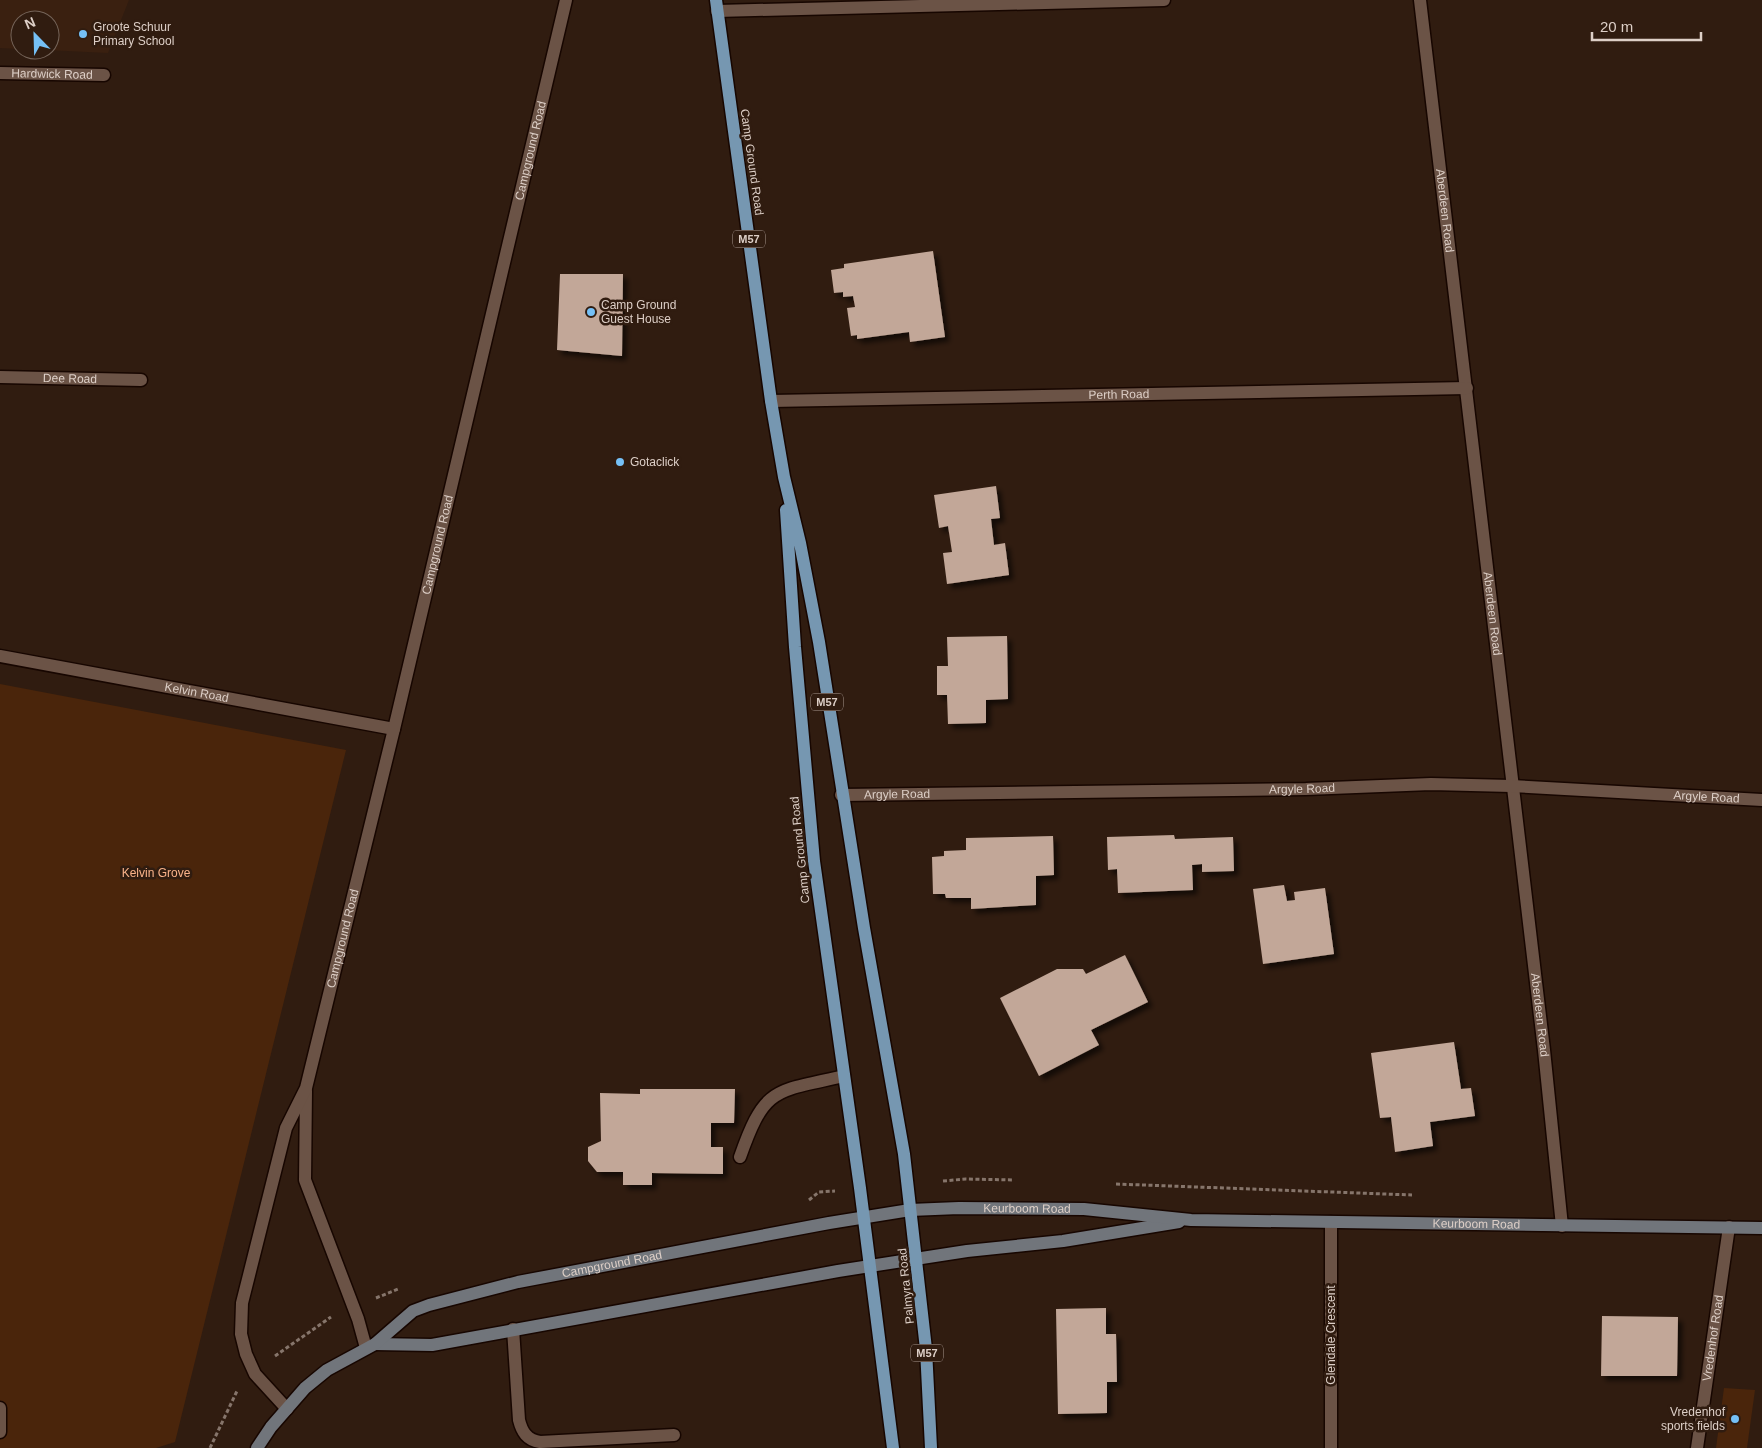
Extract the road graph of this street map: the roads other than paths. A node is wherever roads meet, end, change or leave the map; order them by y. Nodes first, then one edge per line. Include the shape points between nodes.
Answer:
1 (566, 0) edge
2 (1164, 0) edge
3 (1420, 0) edge
4 (716, 5) edge
5 (0, 73) edge
6 (104, 75) dead end
7 (0, 377) edge
8 (141, 380) dead end
9 (1467, 388) junction
10 (771, 401) junction
11 (784, 477) junction
12 (0, 656) edge
13 (394, 729) junction
14 (1511, 786) junction
15 (842, 795) junction
16 (1762, 800) edge
17 (844, 1076) junction
18 (306, 1088) junction
19 (740, 1157) dead end
20 (910, 1210) junction
21 (862, 1218) junction
22 (1191, 1220) junction
23 (1331, 1222) junction
24 (1562, 1226) junction
25 (1729, 1227) junction
26 (1762, 1228) edge
27 (917, 1259) junction
28 (869, 1267) junction
29 (513, 1329) junction
30 (370, 1346) junction
31 (0, 1408) edge
32 (286, 1409) junction
33 (0, 1432) edge
34 (674, 1434) dead end
35 (257, 1448) edge
36 (893, 1448) edge
37 (931, 1448) edge
38 (1331, 1448) edge
39 (1697, 1448) edge

1 - 13 street, Campground Road
2 - 4 street
3 - 9 street, Aberdeen Road
4 - 10 main road, Camp Ground Road / M57
5 - 6 street, Hardwick Road
7 - 8 street, Dee Road
9 - 10 street, Perth Road
9 - 14 street, Aberdeen Road
10 - 11 main road, Camp Ground Road / M57
11 - 15 main road, Camp Ground Road / M57 via 815,623
11 - 17 main road, Camp Ground Road / M57 via 814,861
12 - 13 street, Kelvin Road
13 - 18 street, Campground Road
14 - 15 street, Argyle Road via 1431,784 1306,789
14 - 16 street, Argyle Road
14 - 24 street, Aberdeen Road
15 - 20 main road, Camp Ground Road / M57 via 904,1154
17 - 19 street via 780,1092 768,1099 753,1122
17 - 21 main road, Camp Ground Road / M57
18 - 30 street, Campground Road via 306,1180
18 - 32 street, Campground Road via 286,1128 242,1303 241,1334 246,1354 255,1374
20 - 21 main road, Keurboom Road
20 - 22 main road, Keurboom Road via 1084,1209
20 - 27 main road, Palmyra Road / M57
21 - 28 main road, M57
21 - 30 main road, Campground Road via 471,1293 413,1311
22 - 23 main road, Keurboom Road
22 - 27 main road, Keurboom Road via 1063,1241
23 - 24 main road, Keurboom Road
23 - 38 street, Glendale Crescent
24 - 25 main road, Keurboom Road
25 - 26 main road, Keurboom Road
25 - 39 street, Vredenhof Road
27 - 28 main road, Keurboom Road
27 - 37 main road, Palmyra Road / M57
28 - 29 main road
28 - 36 main road, M57
29 - 30 main road via 432,1346
29 - 34 street via 519,1420 523,1433 530,1439 540,1442
30 - 32 main road, Campground Road via 328,1370
31 - 33 street
32 - 35 main road, Campground Road

